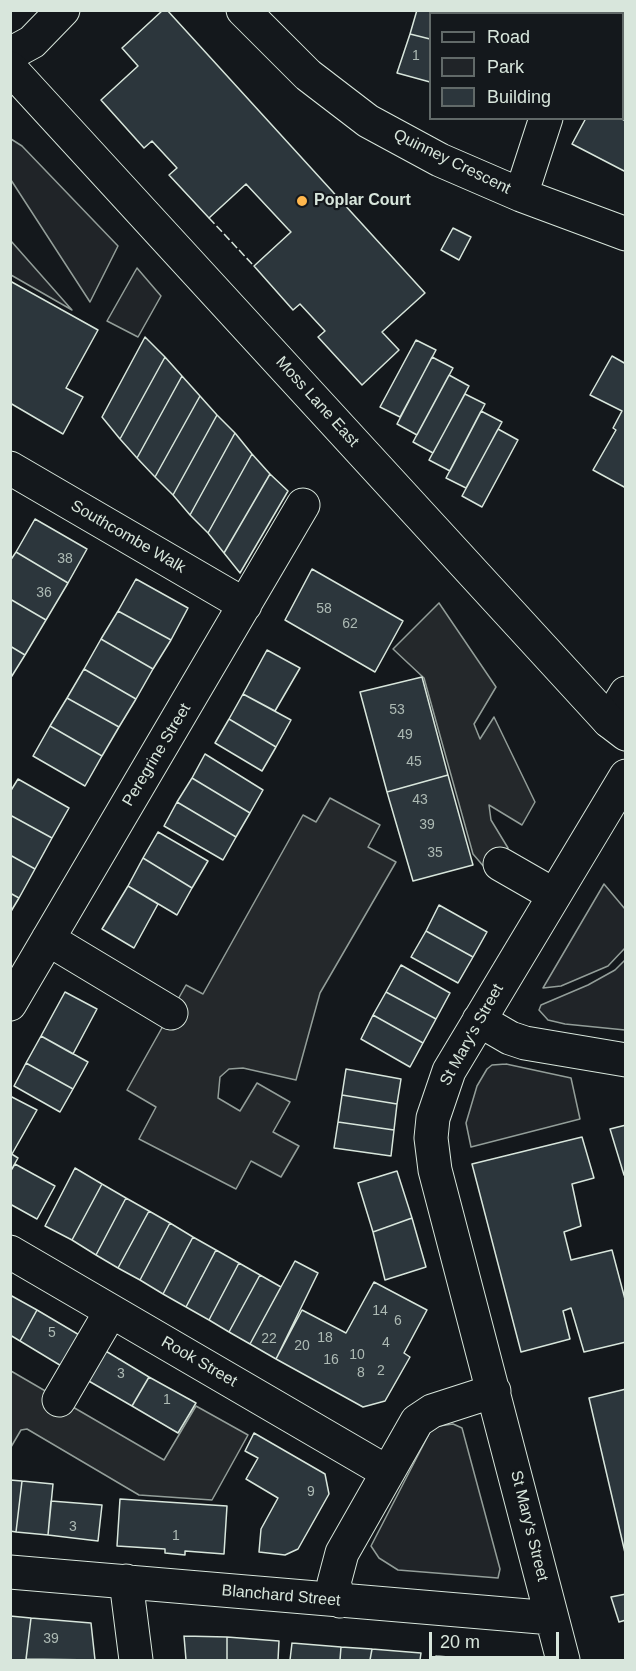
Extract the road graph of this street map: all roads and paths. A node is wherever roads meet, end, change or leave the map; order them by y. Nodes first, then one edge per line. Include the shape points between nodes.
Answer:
1 (63, 10) edge
2 (243, 10) edge
3 (10, 54) edge
4 (10, 68) edge
5 (545, 120) edge
6 (521, 195) junction
7 (626, 234) edge
8 (10, 468) edge
9 (303, 505) dead end
10 (245, 605) junction
11 (626, 693) edge
12 (617, 728) edge
13 (626, 776) edge
14 (500, 864) dead end
15 (554, 895) junction
16 (48, 939) junction
17 (10, 1004) edge
18 (171, 1012) dead end
19 (479, 1020) junction
20 (626, 1060) edge
21 (10, 1252) edge
22 (111, 1311) junction
23 (494, 1391) junction
24 (59, 1400) dead end
25 (387, 1472) junction
26 (10, 1572) edge
27 (126, 1581) junction
28 (340, 1601) junction
29 (552, 1618) junction
30 (136, 1660) edge
31 (563, 1660) edge

1 - 3 street via 32,42
2 - 6 street, Quinney Crescent via 308,75 368,121 440,160
4 - 12 street, Moss Lane East
5 - 6 street
6 - 7 street, Quinney Crescent
8 - 10 street, Southcombe Walk via 121,549
9 - 10 street, Peregrine Street
10 - 16 street, Peregrine Street
11 - 12 street
13 - 15 street, St Mary's Street
14 - 15 street
15 - 19 street, St Mary's Street
16 - 17 street, Peregrine Street
16 - 18 street
19 - 20 street via 525,1043
19 - 23 street, St Mary's Street via 449,1071 433,1118 431,1138 435,1170
21 - 22 street, Rook Street
22 - 24 street
22 - 25 street, Rook Street
23 - 25 street via 423,1415
23 - 29 street, St Mary's Street
25 - 28 street via 339,1560 334,1582
26 - 27 street, Blanchard Street
27 - 28 street, Blanchard Street
27 - 30 street
28 - 29 street, Blanchard Street
29 - 31 street, St Mary's Street

